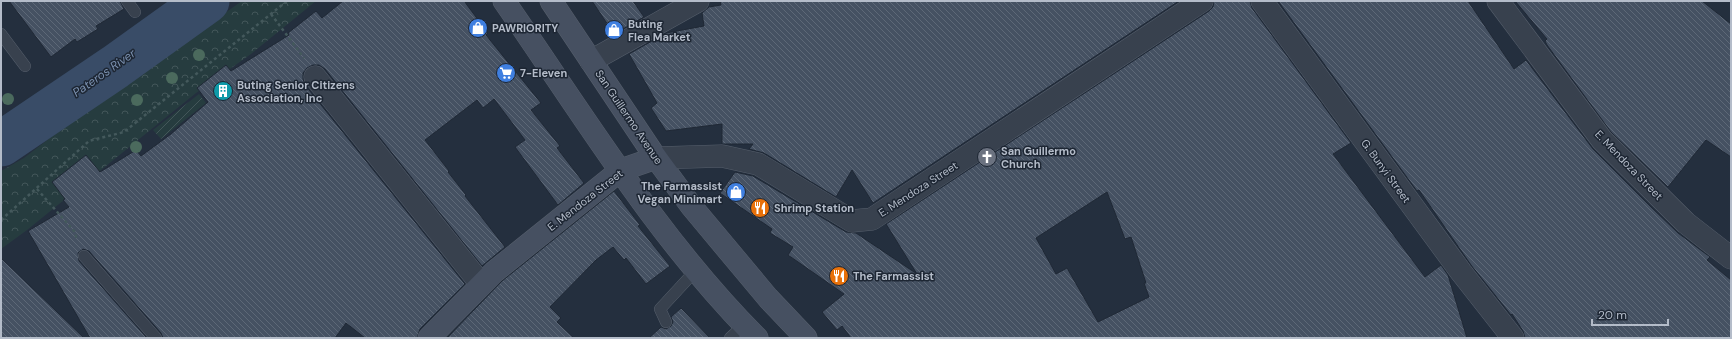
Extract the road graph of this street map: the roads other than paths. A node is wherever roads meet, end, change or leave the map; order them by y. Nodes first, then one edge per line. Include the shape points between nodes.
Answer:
1 (126, 1) edge
2 (504, 1) edge
3 (551, 1) edge
4 (698, 1) edge
5 (1202, 1) edge
6 (1262, 1) edge
7 (1498, 1) edge
8 (134, 12) dead end
9 (1, 34) edge
10 (591, 61) junction
11 (25, 66) dead end
12 (315, 77) road end
13 (656, 158) junction
14 (621, 170) junction
15 (84, 256) road end
16 (1731, 258) edge
17 (696, 270) junction
18 (481, 284) junction
19 (666, 322) dead end
20 (744, 334) edge
21 (156, 338) edge
22 (429, 338) edge
23 (806, 338) edge
24 (1513, 338) edge

1 - 8 lane
2 - 14 main road
3 - 10 main road, San Guillermo Avenue
4 - 10 street
5 - 13 street, E. Mendoza Street via 872,219 852,221 758,164 722,156
6 - 24 street, G. Bunyi Street via 1461,272
7 - 16 street, E. Mendoza Street via 1602,140 1686,223
9 - 11 lane
10 - 13 main road, San Guillermo Avenue
12 - 18 street
13 - 14 main road, E. Mendoza Street
13 - 23 main road, San Guillermo Avenue via 768,298
14 - 17 main road
14 - 18 main road, E. Mendoza Street
15 - 21 lane
17 - 19 lane via 660,309
17 - 20 main road
18 - 22 main road, E. Mendoza Street

